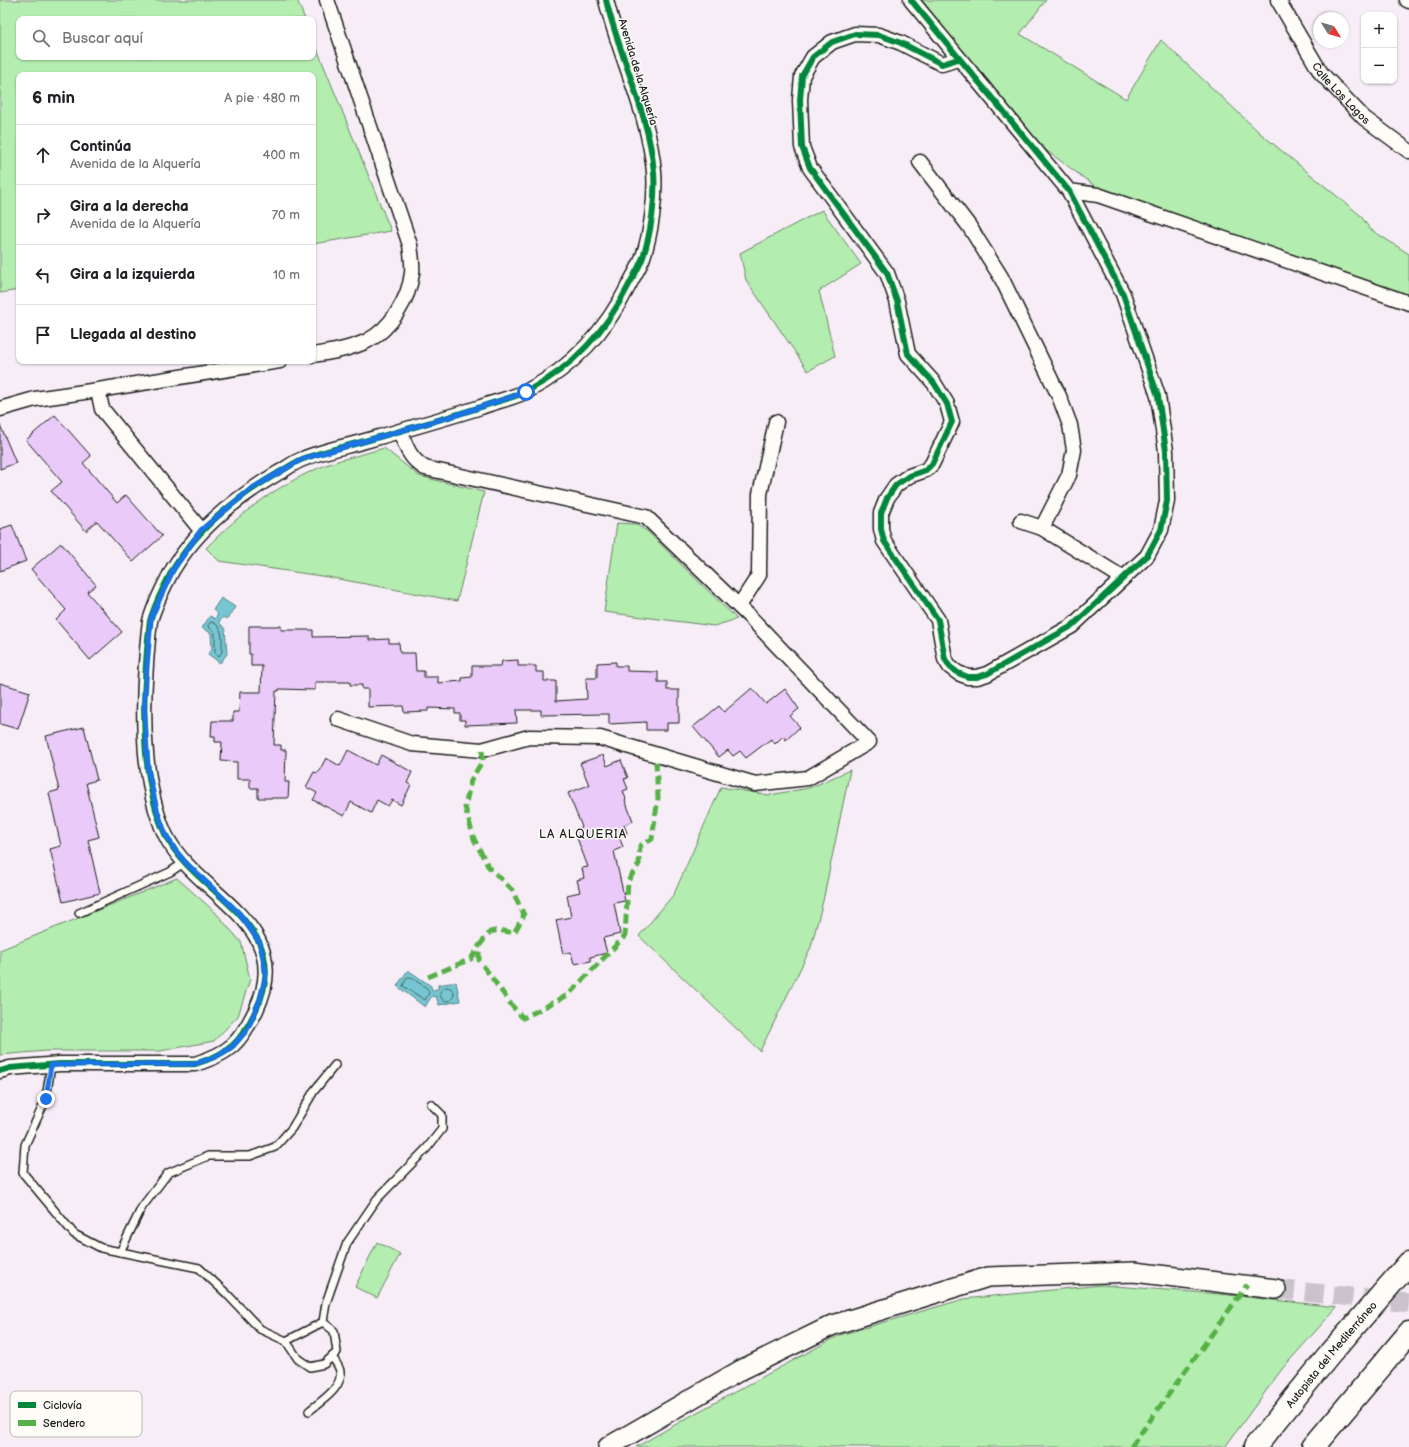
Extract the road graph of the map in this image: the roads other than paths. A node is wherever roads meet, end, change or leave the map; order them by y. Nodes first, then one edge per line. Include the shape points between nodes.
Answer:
1 (327, 0) edge
2 (606, 0) edge
3 (911, 0) edge
4 (1278, 0) edge
5 (958, 60) junction
6 (1409, 151) edge
7 (920, 162) dead end
8 (1069, 191) junction
9 (1409, 303) edge
10 (316, 354) edge
11 (261, 364) edge
12 (98, 390) junction
13 (0, 409) edge
14 (776, 422) dead end
15 (400, 431) junction
16 (1021, 521) dead end
17 (1042, 528) junction
18 (201, 530) junction
19 (1123, 578) junction
20 (739, 606) junction
21 (338, 719) dead end
22 (185, 862) junction
23 (79, 913) dead end
24 (51, 1065) junction
25 (335, 1065) dead end
26 (0, 1071) edge
27 (431, 1104) dead end
28 (120, 1252) junction
29 (1409, 1263) edge
30 (1276, 1289) tunnel mouth
31 (323, 1322) junction
32 (1409, 1333) edge
33 (286, 1342) junction
34 (332, 1357) junction
35 (309, 1411) dead end
36 (608, 1447) edge
37 (1255, 1447) edge
38 (1313, 1447) edge

1 - 10 street via 410,245 412,273 404,299 390,323 368,340 342,350
2 - 15 street, Avenida de la Alquería via 649,142 654,175 653,209 643,258 621,302 603,329 580,354 554,375 526,392
3 - 5 street
4 - 6 street, Calle Los Lagos via 1321,72 1364,118
5 - 8 street
5 - 19 street via 942,64 879,35 855,34 832,42 813,57 802,76 802,146 810,168 887,273 897,302 908,354 934,383 947,404 952,422 932,464 926,470 909,476 896,485 886,498 881,513 884,541 938,620 945,659 954,670 968,677 987,674 1072,626
7 - 17 street via 969,226 1001,277 1037,347 1070,425 1074,450 1069,474
8 - 9 street via 1098,195
8 - 19 street via 1123,294 1158,396 1166,451 1167,501 1161,530 1147,556
11 - 12 street
12 - 13 street via 35,399
12 - 18 street via 102,409
14 - 20 street via 760,494 759,575
15 - 18 street, Avenida de la Alquería via 302,459 251,489
15 - 20 street via 414,462 425,468 646,517
16 - 17 street
17 - 19 street
18 - 22 street, Avenida de la Alquería via 173,570 151,618 144,702 148,770 157,810 165,833
20 - 21 street via 868,742 808,778 755,784 600,738 529,738 482,750 412,744
22 - 23 lane via 170,872
22 - 24 street, Avenida de la Alquería via 239,913 260,943 266,974 260,1000 247,1030 232,1047 195,1064
24 - 26 street, Avenida de la Alquería
24 - 28 lane via 46,1099 25,1145 23,1173 74,1234 101,1248
25 - 28 lane via 314,1091 292,1128 275,1147 250,1156 208,1156 168,1173 142,1207
27 - 31 lane via 442,1115 442,1129 428,1148 377,1199 347,1243 326,1303
28 - 33 lane via 199,1268 260,1329
29 - 37 highway, Autopista del Mediterráneo via 1331,1353
30 - 36 main road via 1134,1272 988,1277 833,1325 741,1370
31 - 33 lane
31 - 34 lane via 334,1331 337,1352
32 - 38 highway
33 - 34 lane via 298,1359 310,1367 324,1364
34 - 35 lane via 340,1371 340,1381

